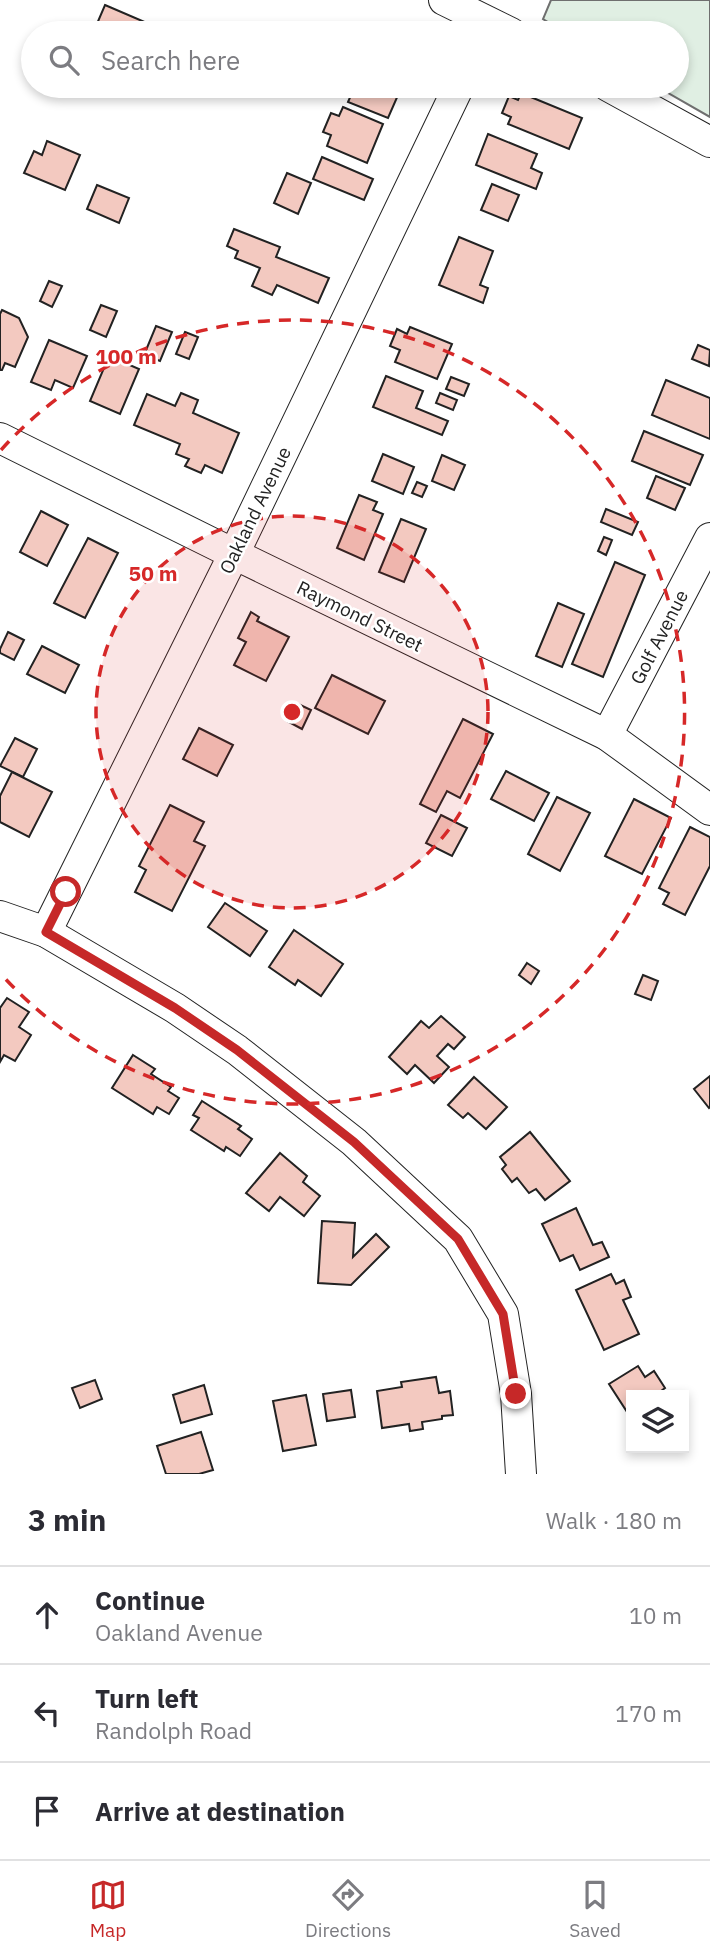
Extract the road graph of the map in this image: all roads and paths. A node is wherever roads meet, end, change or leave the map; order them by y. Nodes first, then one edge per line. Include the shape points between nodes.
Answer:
1 (444, 0) edge
2 (480, 21) edge
3 (453, 98) edge
4 (630, 98) edge
5 (710, 142) edge
6 (0, 438) edge
7 (710, 538) edge
8 (234, 554) junction
9 (607, 735) junction
10 (710, 810) edge
11 (0, 916) edge
12 (46, 932) junction
13 (521, 1474) edge

1 - 2 street
3 - 8 street, Oakland Avenue
4 - 5 street
6 - 8 street, Raymond Street
7 - 9 street, Golf Avenue
8 - 9 street, Raymond Street
8 - 12 street, Oakland Avenue
9 - 10 street, Raymond Street
11 - 12 street
12 - 13 street via 237,1050 354,1142 458,1239 503,1314 516,1394

